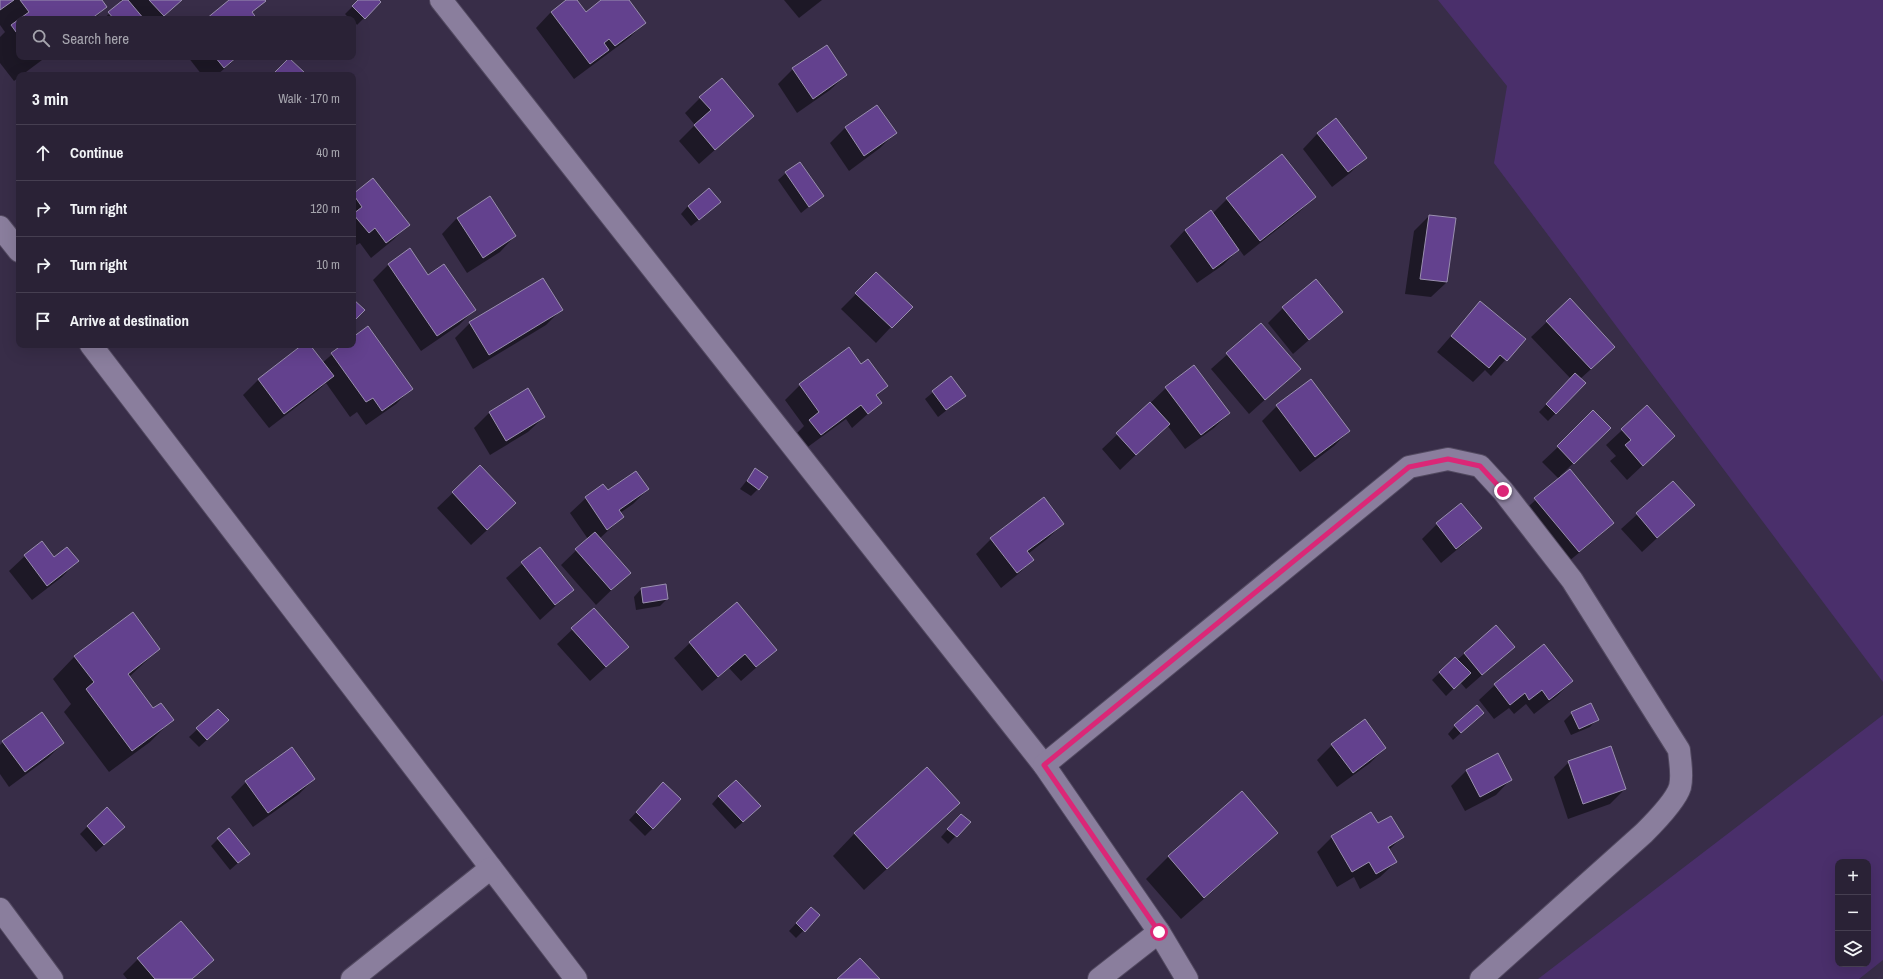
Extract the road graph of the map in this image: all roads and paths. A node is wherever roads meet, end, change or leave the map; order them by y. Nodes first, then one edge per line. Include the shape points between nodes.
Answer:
1 (441, 0) edge
2 (0, 227) edge
3 (16, 247) edge
4 (93, 348) edge
5 (1044, 765) junction
6 (491, 868) junction
7 (0, 909) edge
8 (1159, 932) junction
9 (52, 979) edge
10 (352, 979) edge
11 (576, 979) edge
12 (1099, 979) edge
13 (1188, 979) edge
14 (1481, 979) edge

1 - 5 street
2 - 3 street
4 - 6 street
5 - 8 street
5 - 14 street via 1409,467 1448,459 1480,466 1503,491 1572,580 1679,750 1681,769 1680,788 1644,833
6 - 10 street
6 - 11 street
7 - 9 street
8 - 12 street
8 - 13 street

